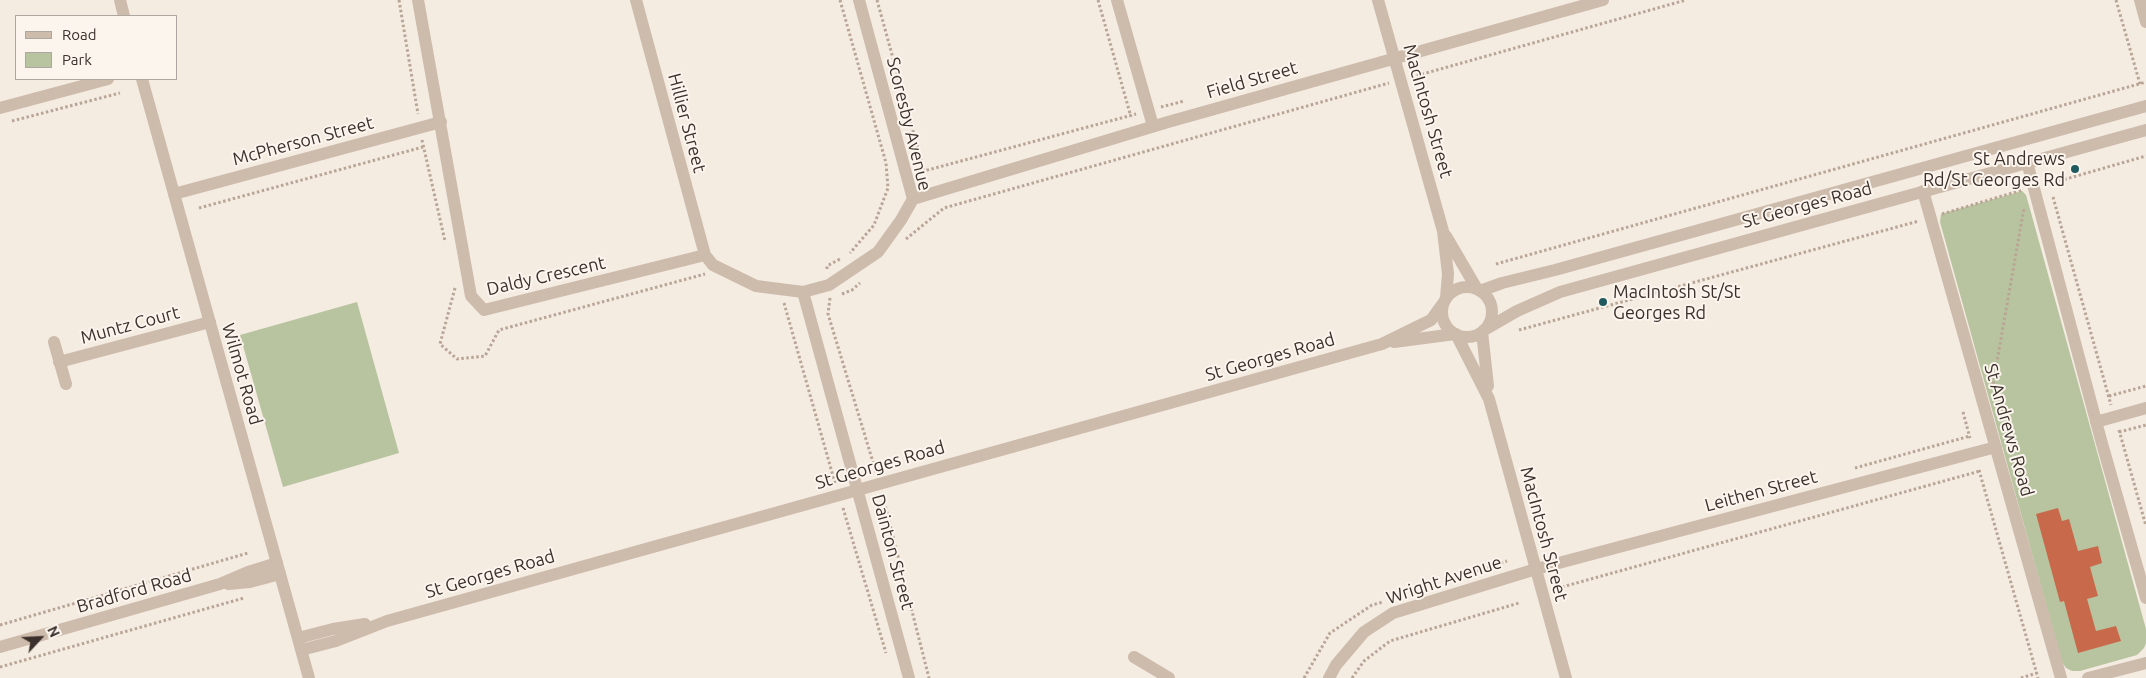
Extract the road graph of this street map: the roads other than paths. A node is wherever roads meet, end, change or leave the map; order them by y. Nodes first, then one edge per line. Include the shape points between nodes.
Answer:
1 (120, 0) edge
2 (418, 0) edge
3 (636, 0) edge
4 (859, 0) edge
5 (1117, 0) edge
6 (1378, 0) edge
7 (1603, 0) edge
8 (2140, 0) edge
9 (124, 15) edge
10 (2146, 22) edge
11 (1394, 57) junction
12 (104, 80) edge
13 (142, 80) edge
14 (2146, 106) edge
15 (0, 108) edge
16 (441, 122) junction
17 (1153, 126) junction
18 (2146, 130) edge
19 (2040, 135) junction
20 (2046, 157) junction
21 (2026, 162) junction
22 (1917, 169) junction
23 (1923, 191) junction
24 (174, 194) junction
25 (913, 199) junction
26 (1443, 232) junction
27 (1676, 236) junction
28 (705, 256) junction
29 (1682, 258) junction
30 (1479, 290) junction
31 (804, 296) junction
32 (1445, 300) junction
33 (210, 322) junction
34 (1483, 331) junction
35 (1456, 334) junction
36 (54, 342) dead end
37 (1382, 344) junction
38 (59, 362) junction
39 (66, 384) dead end
40 (1489, 399) junction
41 (2146, 408) edge
42 (2096, 422) junction
43 (1996, 447) junction
44 (858, 490) junction
45 (278, 568) junction
46 (1536, 569) junction
47 (2146, 598) edge
48 (300, 644) junction
49 (0, 648) edge
50 (1134, 657) dead end
51 (2146, 663) edge
52 (309, 678) edge
53 (910, 678) edge
54 (1169, 678) edge
55 (1328, 678) edge
56 (1566, 678) edge
57 (2061, 678) edge
58 (2088, 678) edge

1 - 9 street
2 - 16 street, Daldy Crescent
3 - 28 street, Hillier Street
4 - 25 street, Scoresby Avenue
5 - 17 street
6 - 11 street, MacIntosh Street
7 - 11 street, Field Street
8 - 10 street
11 - 17 street, Field Street
11 - 26 street, MacIntosh Street
12 - 15 street
13 - 24 street, Wilmot Road
14 - 19 street, St Georges Road
16 - 24 street, McPherson Street
16 - 28 street, Daldy Crescent via 471,296 484,310
17 - 25 street, Field Street
18 - 20 street, St Georges Road
19 - 20 street
19 - 22 street, St Georges Road
20 - 21 street, St Georges Road
21 - 23 street, St Georges Road
21 - 42 street
22 - 23 street, St Andrews Road
22 - 27 street, St Georges Road
23 - 29 street, St Georges Road
23 - 43 street, St Andrews Road
24 - 33 street, Wilmot Road
25 - 31 street, Scoresby Avenue via 878,252 829,285
26 - 30 street, MacIntosh Street
26 - 32 street, MacIntosh Street via 1448,274
27 - 29 street
27 - 30 street, St Georges Road
28 - 31 street via 713,265 756,286
29 - 34 street, St Georges Road via 1560,292
30 - 32 street via 1463,287
30 - 34 street via 1486,296 1492,310
31 - 44 street, Dainton Street
32 - 35 street via 1442,316
32 - 37 street, St Georges Road via 1431,320
33 - 38 street, Muntz Court
33 - 45 street, Wilmot Road
34 - 35 street via 1469,337
34 - 40 street, MacIntosh Street
35 - 37 street, St Georges Road
35 - 40 street, MacIntosh Street
36 - 38 street
37 - 44 street, St Georges Road
38 - 39 street
40 - 46 street, MacIntosh Street
41 - 42 street
42 - 47 street
43 - 46 street, Leithen Street
43 - 57 street, St Andrews Road
44 - 48 street, St Georges Road via 388,621 333,629
44 - 53 street, Dainton Street
45 - 48 street, Wilmot Road
45 - 49 street, Bradford Road via 250,582 220,584
46 - 55 street, Wright Avenue via 1393,613 1364,632
46 - 56 street, MacIntosh Street
48 - 52 street, Wilmot Road
50 - 54 street
51 - 58 street

